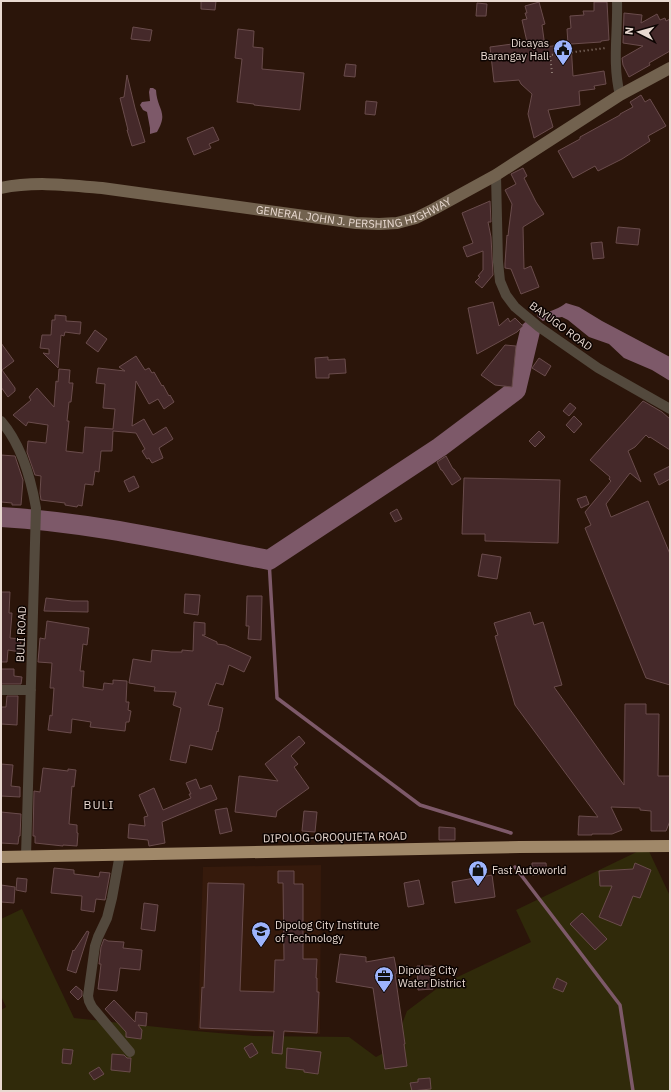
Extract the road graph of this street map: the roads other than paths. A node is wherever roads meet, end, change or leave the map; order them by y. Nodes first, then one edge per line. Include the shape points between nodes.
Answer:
1 (617, 1) edge
2 (670, 68) edge
3 (620, 95) junction
4 (496, 175) junction
5 (1, 188) edge
6 (670, 409) edge
7 (1, 421) edge
8 (1, 690) edge
9 (31, 690) junction
10 (670, 846) edge
11 (120, 854) junction
12 (26, 856) junction
13 (1, 857) edge
14 (130, 1052) dead end

1 - 3 street via 615,67
2 - 3 main road, GENERAL JOHN J. PERSHING HIGHWAY
3 - 4 main road, GENERAL JOHN J. PERSHING HIGHWAY
4 - 5 main road, GENERAL JOHN J. PERSHING HIGHWAY via 416,218 379,224 102,188 38,184
4 - 6 street, BAYUGO ROAD via 498,262 500,281 506,295 515,307 539,327 598,368
7 - 9 street, BULI ROAD via 24,461 36,508
8 - 9 street
9 - 12 street, BULI ROAD
10 - 11 highway, DIPOLOG-OROQUIETA ROAD
11 - 12 highway, DIPOLOG-OROQUIETA ROAD
11 - 14 street via 107,918 95,946 88,996 92,1007
12 - 13 highway, DIPOLOG-OROQUIETA ROAD

